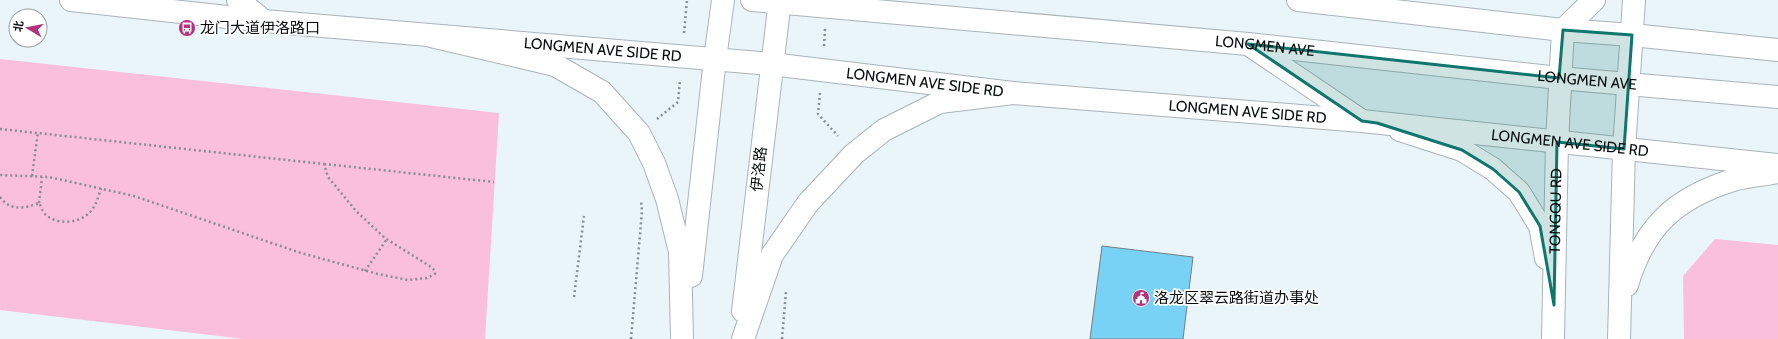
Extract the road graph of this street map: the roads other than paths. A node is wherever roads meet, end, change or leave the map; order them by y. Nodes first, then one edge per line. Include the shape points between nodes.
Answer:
1 (71, 0) edge
2 (238, 0) edge
3 (723, 0) edge
4 (752, 0) edge
5 (1298, 0) edge
6 (1594, 0) edge
7 (1634, 0) edge
8 (780, 1) edge
9 (264, 21) junction
10 (1563, 30) junction
11 (1632, 35) junction
12 (431, 36) junction
13 (1248, 44) junction
14 (1778, 50) edge
15 (715, 59) junction
16 (771, 64) junction
17 (1559, 78) junction
18 (1628, 84) junction
19 (1012, 94) junction
20 (1778, 97) edge
21 (1369, 122) junction
22 (1557, 142) junction
23 (1624, 149) junction
24 (1778, 165) edge
25 (1778, 172) edge
26 (1554, 305) junction
27 (1620, 309) junction
28 (683, 339) edge
29 (741, 339) edge
30 (1553, 339) edge
31 (1619, 339) edge

1 - 9 main road, LONGMEN AVE SIDE RD
2 - 9 main road
3 - 15 main road
4 - 8 main road, LONGMEN AVE
5 - 10 main road
6 - 10 main road
7 - 11 main road
8 - 13 main road, LONGMEN AVE
8 - 16 main road, 伊洛路
9 - 12 main road, LONGMEN AVE SIDE RD
10 - 11 main road
10 - 17 main road, TONGQU RD
11 - 14 main road
11 - 18 main road
12 - 15 main road, LONGMEN AVE SIDE RD
12 - 28 main road via 555,66 602,92 639,133 667,199 680,252
13 - 17 main road, LONGMEN AVE
13 - 21 main road
15 - 16 main road, LONGMEN AVE SIDE RD
15 - 28 main road
16 - 19 main road, LONGMEN AVE SIDE RD
16 - 29 main road, 伊洛路
17 - 18 main road, LONGMEN AVE
17 - 22 main road, TONGQU RD
18 - 20 main road, LONGMEN AVE
18 - 23 main road
19 - 21 main road, LONGMEN AVE SIDE RD
19 - 29 main road via 940,102 884,130 854,154 808,203 772,255
21 - 22 main road, LONGMEN AVE SIDE RD
21 - 26 main road via 1462,150 1493,169 1520,192 1540,226
22 - 23 main road, LONGMEN AVE SIDE RD
22 - 26 main road, TONGQU RD
23 - 24 main road, LONGMEN AVE SIDE RD
23 - 27 main road
25 - 27 main road via 1733,180 1693,195 1663,217 1641,246
26 - 30 main road, TONGQU RD
27 - 31 main road

